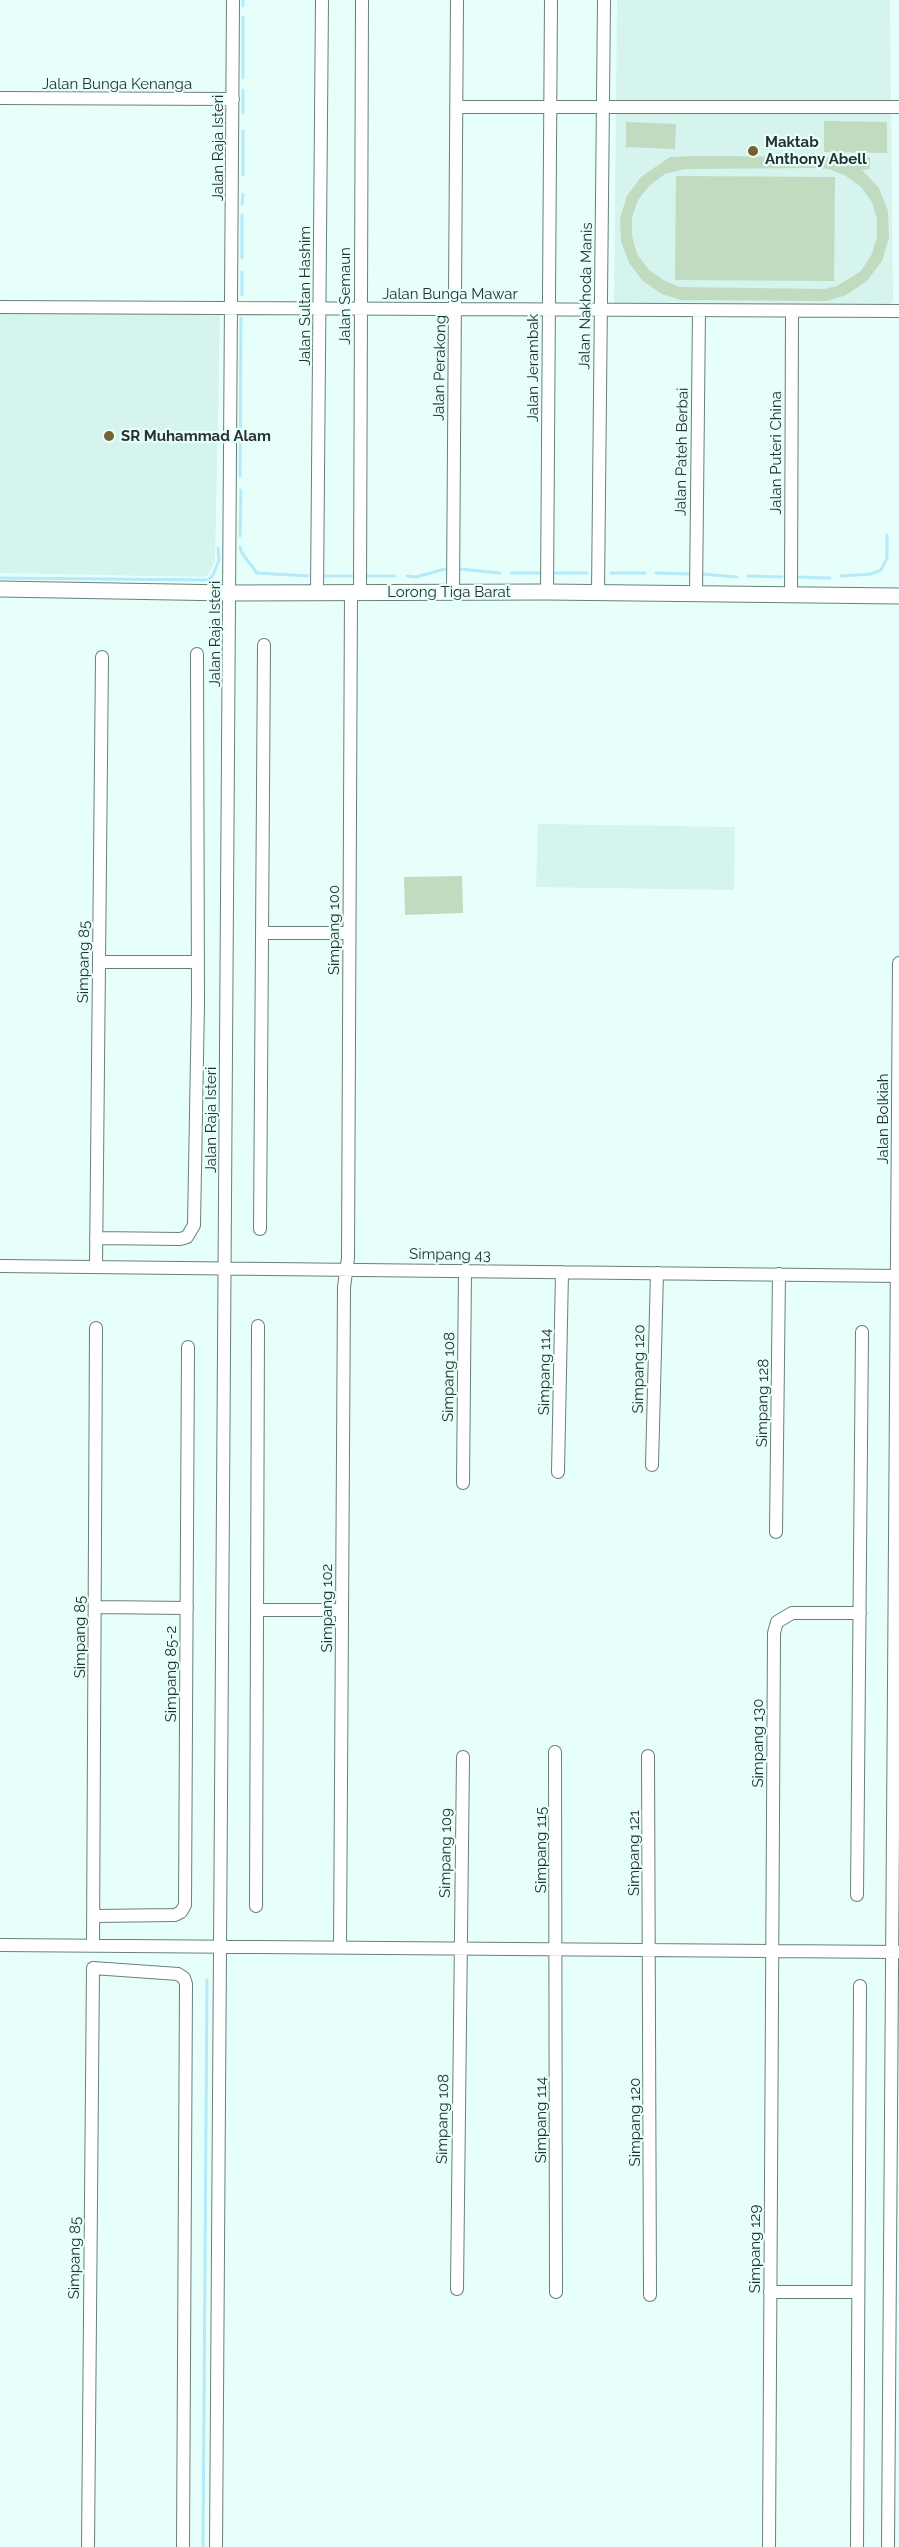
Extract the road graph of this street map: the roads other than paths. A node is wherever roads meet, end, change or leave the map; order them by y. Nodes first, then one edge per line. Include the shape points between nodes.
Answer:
1 (233, 0) edge
2 (322, 0) edge
3 (362, 0) edge
4 (457, 0) edge
5 (551, 0) edge
6 (603, 0) edge
7 (0, 98) edge
8 (233, 99) junction
9 (551, 106) junction
10 (456, 107) junction
11 (602, 107) junction
12 (899, 107) edge
13 (0, 307) edge
14 (232, 307) junction
15 (320, 308) junction
16 (360, 308) junction
17 (456, 309) junction
18 (549, 309) junction
19 (601, 309) junction
20 (699, 311) junction
21 (899, 311) edge
22 (792, 312) junction
23 (0, 589) edge
24 (356, 591) junction
25 (317, 592) junction
26 (453, 592) junction
27 (547, 592) junction
28 (230, 593) junction
29 (598, 593) junction
30 (696, 594) junction
31 (791, 595) junction
32 (899, 596) edge
33 (264, 645) dead end
34 (197, 654) dead end
35 (102, 657) dead end
36 (262, 933) junction
37 (350, 933) junction
38 (99, 962) junction
39 (198, 962) junction
40 (899, 963) edge
41 (260, 1229) dead end
42 (96, 1238) junction
43 (0, 1266) edge
44 (96, 1267) junction
45 (225, 1268) junction
46 (346, 1269) junction
47 (465, 1270) junction
48 (562, 1272) junction
49 (657, 1273) junction
50 (779, 1274) junction
51 (898, 1276) edge
52 (258, 1326) dead end
53 (96, 1328) dead end
54 (862, 1332) dead end
55 (188, 1347) dead end
56 (652, 1465) dead end
57 (558, 1472) dead end
58 (463, 1483) dead end
59 (776, 1532) dead end
60 (95, 1607) junction
61 (187, 1608) junction
62 (257, 1610) junction
63 (342, 1610) junction
64 (860, 1612) junction
65 (555, 1752) dead end
66 (648, 1756) dead end
67 (463, 1757) dead end
68 (857, 1895) dead end
69 (256, 1906) dead end
70 (94, 1916) junction
71 (0, 1945) edge
72 (93, 1946) junction
73 (219, 1947) junction
74 (339, 1947) junction
75 (460, 1948) junction
76 (556, 1949) junction
77 (650, 1950) junction
78 (771, 1950) junction
79 (896, 1951) edge
80 (860, 1986) dead end
81 (457, 2289) dead end
82 (556, 2292) dead end
83 (770, 2292) junction
84 (858, 2292) junction
85 (650, 2295) dead end
86 (88, 2547) edge
87 (183, 2547) edge
88 (216, 2547) edge
89 (769, 2547) edge
90 (857, 2547) edge
91 (888, 2547) edge

1 - 8 street, Jalan Raja Isteri
2 - 15 street, Jalan Sultan Hashim
3 - 16 street, Jalan Semaun
4 - 10 street, Jalan Perakong
5 - 9 street, Jalan Jerambak
6 - 11 street, Jalan Nakhoda Manis
7 - 8 street, Jalan Bunga Kenanga
8 - 14 street, Jalan Raja Isteri
9 - 10 street
9 - 11 street
9 - 18 street, Jalan Jerambak
10 - 17 street, Jalan Perakong
11 - 12 street
11 - 19 street, Jalan Nakhoda Manis
13 - 14 street, Jalan Bunga Mawar
14 - 15 street, Jalan Bunga Mawar
14 - 28 street, Jalan Raja Isteri
15 - 16 street, Jalan Bunga Mawar
15 - 25 street, Jalan Sultan Hashim
16 - 17 street, Jalan Bunga Mawar
16 - 24 street, Jalan Semaun
17 - 18 street, Jalan Bunga Mawar
17 - 26 street, Jalan Perakong
18 - 19 street, Jalan Bunga Mawar
18 - 27 street, Jalan Jerambak
19 - 20 street, Jalan Bunga Mawar
19 - 29 street, Jalan Nakhoda Manis
20 - 22 street, Jalan Bunga Mawar
20 - 30 street, Jalan Pateh Berbai
21 - 22 street, Jalan Bunga Mawar
22 - 31 street, Jalan Puteri China
23 - 28 main road, Lorong Tiga Barat
24 - 25 main road, Lorong Tiga Barat
24 - 26 main road, Lorong Tiga Barat
24 - 37 street, Simpang 100
25 - 28 main road, Lorong Tiga Barat
26 - 27 main road, Lorong Tiga Barat
27 - 29 main road, Lorong Tiga Barat
28 - 45 street, Jalan Raja Isteri
29 - 30 main road, Lorong Tiga Barat
30 - 31 main road, Lorong Tiga Barat
31 - 32 main road, Lorong Tiga Barat
33 - 36 street
34 - 39 street
35 - 38 street, Simpang 85
36 - 37 street
36 - 41 street
37 - 46 street, Simpang 100
38 - 39 street
38 - 42 street, Simpang 85
39 - 42 street via 196,1209 192,1231 180,1239
40 - 51 street, Jalan Bolkiah
42 - 44 street, Simpang 85
43 - 44 street, Simpang 43
44 - 45 street, Simpang 43
45 - 46 street, Simpang 43
45 - 73 street, Jalan Raja Isteri
46 - 47 street, Simpang 43
46 - 63 street, Simpang 102
47 - 48 street, Simpang 43
47 - 58 street, Simpang 108
48 - 49 street, Simpang 43
48 - 57 street, Simpang 114
49 - 50 street, Simpang 43
49 - 56 street, Simpang 120
50 - 51 street, Simpang 43
50 - 59 street, Simpang 128
51 - 79 street, Jalan Bolkiah
52 - 62 street
53 - 60 street, Simpang 85
54 - 64 street
55 - 61 street, Simpang 85-2
60 - 61 street
60 - 70 street, Simpang 85
61 - 70 street, Simpang 85-2 via 185,1905 175,1915
62 - 63 street
62 - 69 street
63 - 74 street, Simpang 102
64 - 68 street
64 - 78 street, Simpang 130 via 792,1613 774,1627
65 - 76 street, Simpang 115
66 - 77 street, Simpang 121
67 - 75 street, Simpang 109
70 - 72 street, Simpang 85
71 - 72 street
72 - 73 street
73 - 74 street
73 - 88 street, Jalan Raja Isteri
74 - 75 street
75 - 76 street
75 - 81 street, Simpang 108
76 - 77 street
76 - 82 street, Simpang 114
77 - 78 street
77 - 85 street, Simpang 120
78 - 79 street
78 - 83 street, Simpang 129
79 - 91 street, Jalan Bolkiah
80 - 84 street
83 - 84 street
83 - 89 street, Simpang 129
84 - 90 street
86 - 87 street, Simpang 85 via 93,1968 178,1974 186,1984

